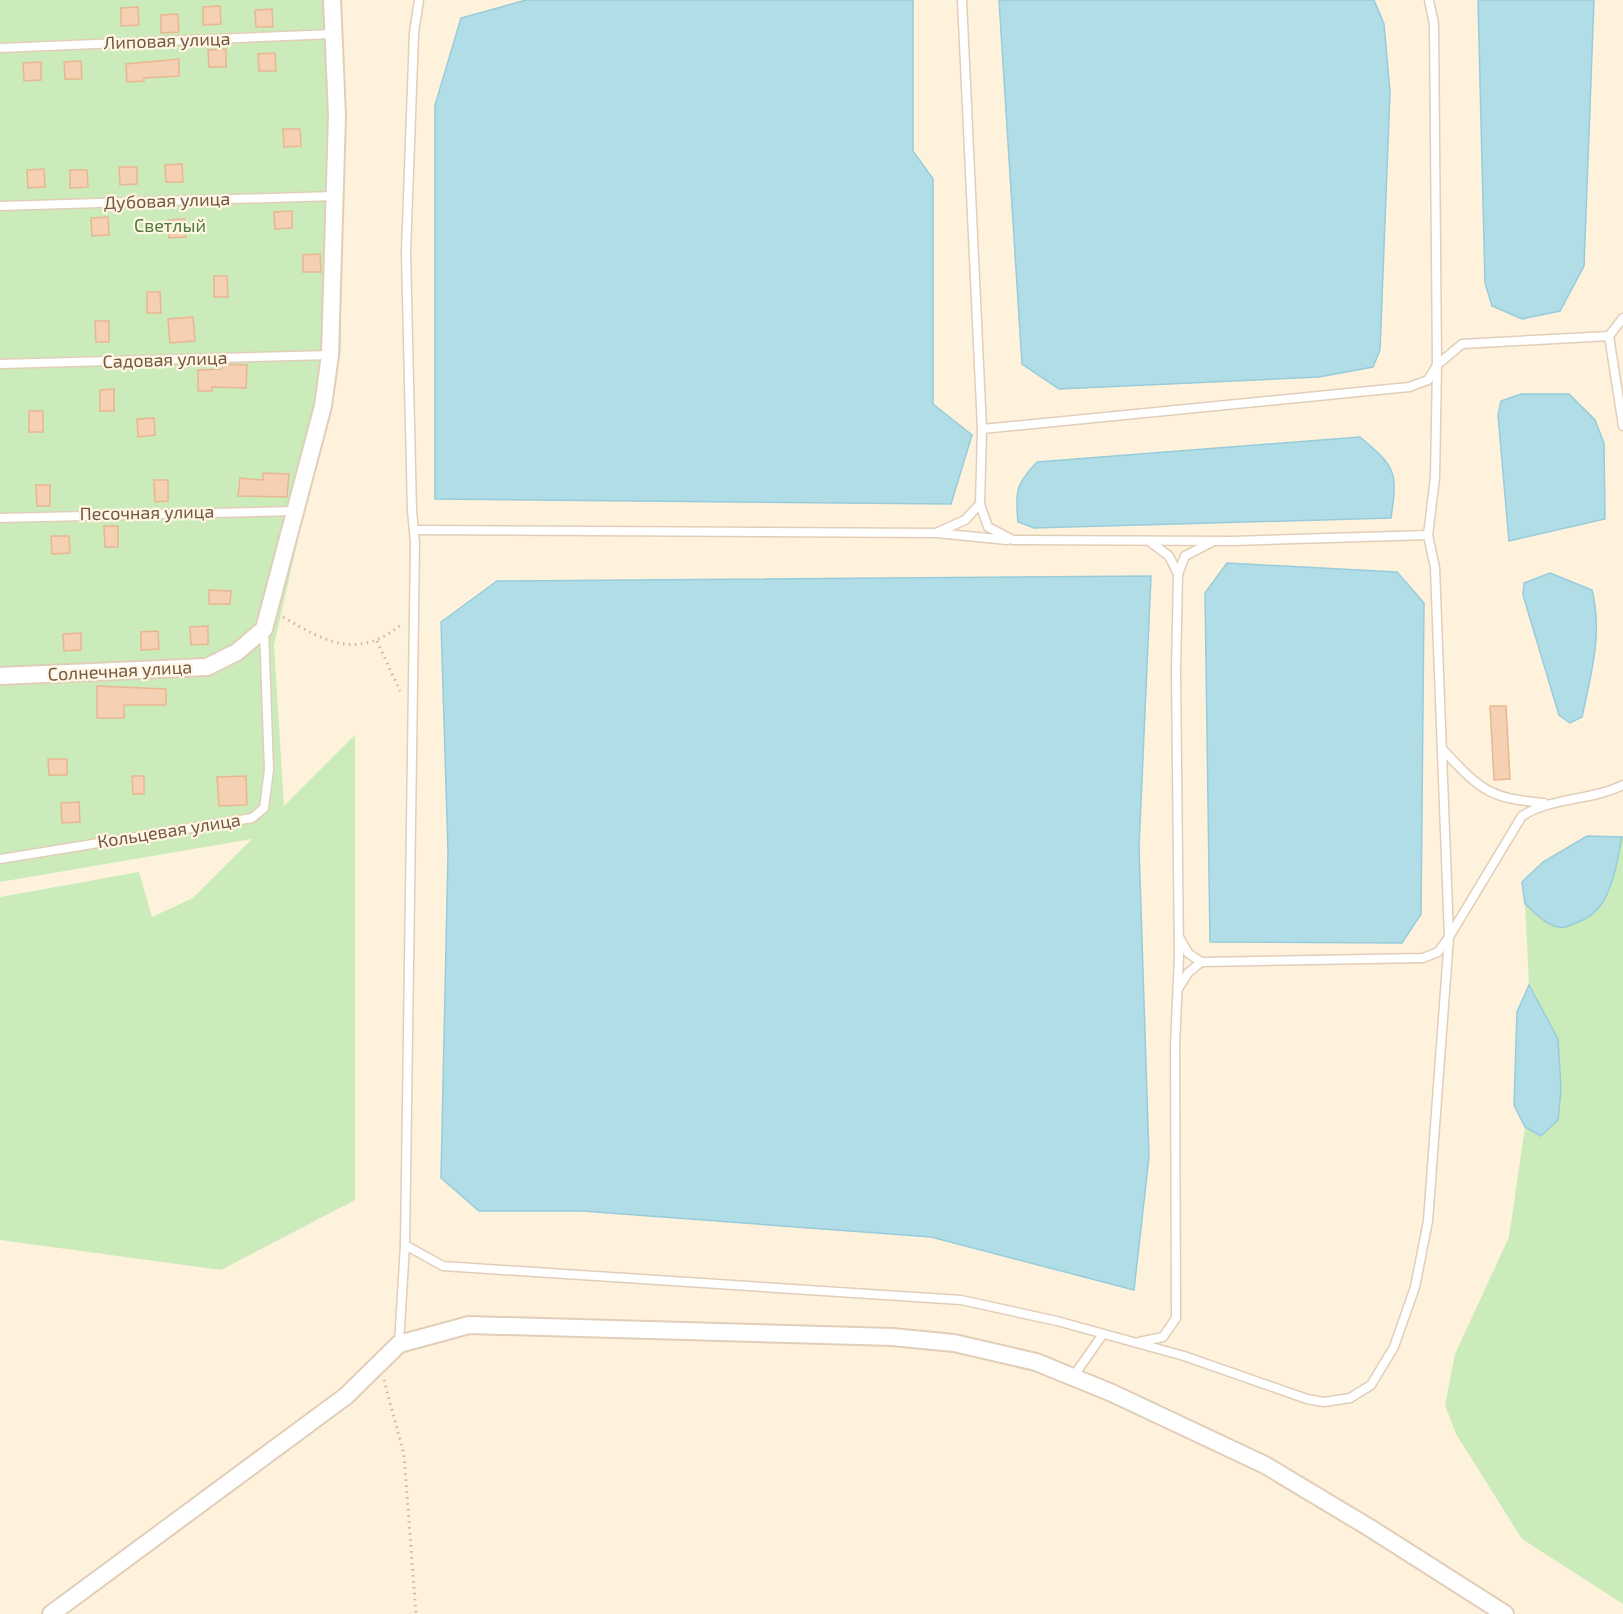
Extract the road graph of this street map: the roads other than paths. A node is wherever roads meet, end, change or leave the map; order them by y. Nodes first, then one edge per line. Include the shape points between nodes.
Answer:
1 (332, 0) edge
2 (419, 0) edge
3 (962, 0) edge
4 (1429, 0) edge
5 (334, 34) junction
6 (0, 48) edge
7 (335, 196) junction
8 (0, 206) edge
9 (1623, 318) edge
10 (1609, 336) junction
11 (330, 355) junction
12 (0, 364) edge
13 (1437, 365) junction
14 (1623, 426) edge
15 (982, 429) junction
16 (980, 504) junction
17 (294, 511) junction
18 (0, 518) edge
19 (414, 530) junction
20 (936, 533) junction
21 (1428, 535) junction
22 (1013, 540) junction
23 (1148, 540) junction
24 (1213, 541) junction
25 (1178, 574) junction
26 (264, 629) junction
27 (0, 676) edge
28 (1443, 750) junction
29 (1623, 785) edge
30 (1552, 804) junction
31 (0, 859) edge
32 (1179, 937) junction
33 (1449, 937) junction
34 (1201, 962) junction
35 (1178, 990) junction
36 (405, 1245) junction
37 (1103, 1334) junction
38 (1136, 1343) junction
39 (399, 1344) junction
40 (1073, 1377) junction
41 (51, 1614) edge
42 (1505, 1614) edge

1 - 5 street
2 - 19 lane via 414,33 406,252
3 - 15 lane
4 - 13 lane via 1434,24
5 - 6 lane, Липовая улица
5 - 7 street
7 - 8 lane, Дубовая улица
7 - 11 street
9 - 10 lane
10 - 13 lane via 1462,344
10 - 14 lane
11 - 12 lane, Садовая улица
11 - 17 street via 323,406
13 - 15 lane via 1428,380 1409,387
13 - 21 lane via 1435,478
15 - 16 lane
16 - 20 lane via 965,520
16 - 22 lane via 988,527
17 - 18 lane, Песочная улица
17 - 26 street
19 - 20 lane
19 - 36 lane
20 - 22 lane
21 - 24 lane
21 - 28 lane via 1436,568
22 - 23 lane
23 - 24 lane
23 - 25 lane via 1169,556
24 - 25 lane via 1185,556
25 - 32 lane
26 - 27 street, Солнечная улица via 237,652 207,667
26 - 31 lane, Кольцевая улица via 269,770 264,808 252,818
28 - 30 lane via 1491,794
28 - 33 lane
29 - 30 lane via 1590,797
30 - 33 lane via 1535,807 1522,816
32 - 34 lane via 1188,952
32 - 35 lane
33 - 34 lane via 1438,952 1423,958
33 - 38 lane via 1428,1221 1411,1297 1394,1347 1371,1385 1350,1398 1324,1402 1307,1399
34 - 35 lane via 1188,973
35 - 38 lane via 1176,1318 1163,1337
36 - 37 lane via 444,1266 961,1299
36 - 39 lane
37 - 38 lane
37 - 40 lane
39 - 40 street via 469,1325 892,1337 954,1343 1036,1362
39 - 41 street via 346,1396
40 - 42 street via 1265,1465

